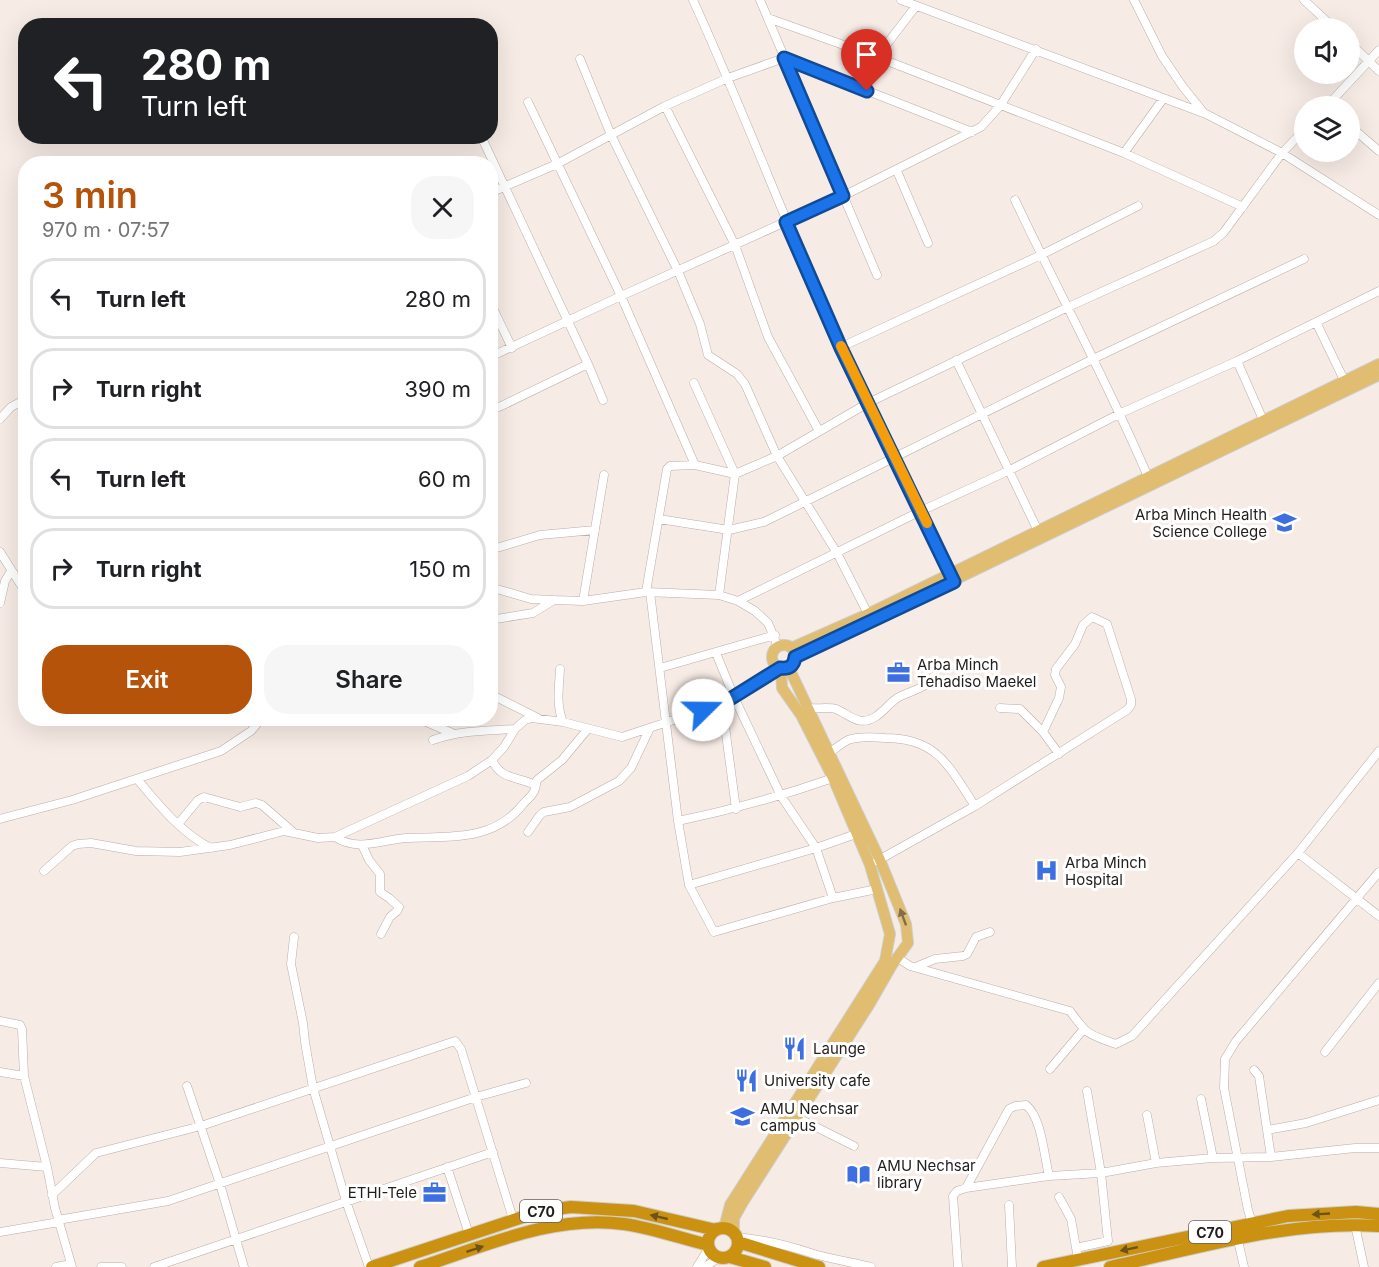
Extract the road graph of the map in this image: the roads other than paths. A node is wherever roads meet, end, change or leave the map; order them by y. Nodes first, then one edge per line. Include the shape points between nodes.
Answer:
1 (693, 0) edge
2 (760, 0) edge
3 (1134, 0) edge
4 (1304, 0) edge
5 (910, 2) edge
6 (768, 18) junction
7 (1323, 18) edge
8 (1036, 50) junction
9 (1379, 50) edge
10 (1360, 53) edge
11 (877, 57) junction
12 (784, 58) junction
13 (580, 59) dead end
14 (1369, 61) junction
15 (1379, 71) edge
16 (729, 78) junction
17 (1337, 96) edge
18 (1163, 99) junction
19 (528, 102) dead end
20 (1000, 105) junction
21 (665, 106) junction
22 (1206, 114) junction
23 (972, 132) junction
24 (612, 135) junction
25 (1360, 135) edge
26 (1294, 140) edge
27 (1379, 151) edge
28 (1124, 153) junction
29 (1282, 153) junction
30 (556, 164) junction
31 (498, 171) edge
32 (897, 171) junction
33 (506, 187) junction
34 (498, 190) edge
35 (843, 196) junction
36 (1015, 200) dead end
37 (1138, 206) dead end
38 (1243, 207) junction
39 (1379, 215) edge
40 (786, 222) junction
41 (927, 243) dead end
42 (735, 245) junction
43 (1041, 255) junction
44 (1304, 259) dead end
45 (678, 271) junction
46 (877, 275) dead end
47 (1379, 291) edge
48 (621, 296) junction
49 (1066, 308) junction
50 (498, 319) edge
51 (567, 321) junction
52 (1316, 322) junction
53 (512, 348) junction
54 (841, 348) junction
55 (498, 354) edge
56 (1093, 359) junction
57 (956, 360) junction
58 (1237, 361) junction
59 (588, 364) junction
60 (1379, 364) edge
61 (1379, 375) edge
62 (1345, 382) junction
63 (694, 383) dead end
64 (603, 400) dead end
65 (18, 403) edge
66 (868, 403) junction
67 (498, 407) edge
68 (982, 413) junction
69 (1121, 413) junction
70 (0, 419) edge
71 (1264, 422) junction
72 (819, 431) junction
73 (777, 456) junction
74 (895, 457) junction
75 (695, 465) junction
76 (1010, 470) junction
77 (735, 474) junction
78 (604, 475) dead end
79 (1149, 477) junction
80 (805, 501) junction
81 (921, 511) junction
82 (659, 519) junction
83 (595, 530) junction
84 (729, 530) junction
85 (1038, 531) junction
86 (498, 548) edge
87 (0, 552) edge
88 (837, 553) junction
89 (11, 571) junction
90 (952, 578) junction
91 (18, 581) edge
92 (498, 590) edge
93 (648, 592) junction
94 (719, 595) junction
95 (554, 600) junction
96 (583, 601) junction
97 (738, 601) junction
98 (0, 603) edge
99 (868, 614) junction
100 (498, 619) edge
101 (775, 635) junction
102 (778, 647) junction
103 (716, 653) junction
104 (793, 653) junction
105 (660, 668) junction
106 (783, 668) junction
107 (560, 669) dead end
108 (933, 677) dead end
109 (734, 697) junction
110 (498, 698) edge
111 (722, 704) junction
112 (808, 708) junction
113 (1000, 708) dead end
114 (545, 721) junction
115 (563, 722) junction
116 (665, 723) junction
117 (255, 726) edge
118 (436, 726) edge
119 (650, 728) junction
120 (515, 729) junction
121 (587, 729) junction
122 (1043, 732) junction
123 (452, 733) junction
124 (434, 740) dead end
125 (1379, 751) edge
126 (829, 753) junction
127 (1059, 754) junction
128 (492, 760) junction
129 (833, 778) junction
130 (137, 779) junction
131 (535, 785) junction
132 (781, 796) junction
133 (975, 806) junction
134 (736, 809) junction
135 (0, 819) edge
136 (678, 821) junction
137 (179, 823) junction
138 (293, 832) junction
139 (528, 832) dead end
140 (856, 834) junction
141 (335, 837) junction
142 (362, 845) junction
143 (816, 848) junction
144 (213, 849) junction
145 (1299, 853) junction
146 (875, 863) junction
147 (44, 872) dead end
148 (1379, 872) edge
149 (689, 885) junction
150 (877, 889) junction
151 (833, 898) junction
152 (1356, 898) junction
153 (1379, 916) edge
154 (990, 932) dead end
155 (381, 934) dead end
156 (294, 937) dead end
157 (898, 958) junction
158 (918, 966) junction
159 (1379, 983) edge
160 (864, 1003) junction
161 (0, 1021) edge
162 (848, 1028) junction
163 (1083, 1030) junction
164 (1325, 1052) dead end
165 (1050, 1069) dead end
166 (1254, 1070) dead end
167 (0, 1072) edge
168 (24, 1076) junction
169 (526, 1083) dead end
170 (187, 1086) dead end
171 (313, 1088) junction
172 (1087, 1091) dead end
173 (476, 1097) junction
174 (1201, 1099) dead end
175 (1379, 1100) edge
176 (1147, 1115) dead end
177 (798, 1118) junction
178 (201, 1126) junction
179 (1267, 1130) junction
180 (329, 1146) junction
181 (854, 1146) dead end
182 (1379, 1148) edge
183 (493, 1152) junction
184 (1271, 1157) junction
185 (1213, 1158) junction
186 (1237, 1159) junction
187 (0, 1162) edge
188 (1156, 1162) junction
189 (47, 1167) junction
190 (447, 1167) junction
191 (1101, 1173) junction
192 (1049, 1176) junction
193 (219, 1184) junction
194 (966, 1188) junction
195 (52, 1195) junction
196 (1059, 1197) dead end
197 (346, 1201) junction
198 (1009, 1205) dead end
199 (1379, 1214) edge
200 (513, 1220) junction
201 (58, 1221) junction
202 (1355, 1225) junction
203 (1379, 1226) edge
204 (1254, 1229) junction
205 (0, 1232) edge
206 (1237, 1233) junction
207 (470, 1234) junction
208 (730, 1234) junction
209 (235, 1240) junction
210 (443, 1243) junction
211 (708, 1247) junction
212 (1077, 1254) junction
213 (724, 1257) junction
214 (448, 1258) junction
215 (1138, 1264) edge
216 (71, 1265) edge
217 (56, 1267) edge
218 (102, 1267) edge
219 (122, 1267) edge
220 (154, 1267) edge
221 (244, 1267) edge
222 (370, 1267) edge
223 (420, 1267) edge
224 (697, 1267) edge
225 (705, 1267) edge
226 (765, 1267) edge
227 (819, 1267) edge
228 (871, 1267) edge
229 (958, 1267) edge
230 (1012, 1267) edge
231 (1043, 1267) edge
232 (1110, 1267) edge
233 (1244, 1267) edge
234 (1364, 1267) edge

1 - 16 street
2 - 6 street
3 - 22 street via 1162,56
4 - 7 street
5 - 8 street
5 - 11 street
6 - 11 street
6 - 12 street
8 - 18 street
8 - 20 street
9 - 14 street
10 - 14 street
11 - 20 street
12 - 16 street
12 - 23 street
12 - 35 street
13 - 24 street
14 - 15 street
14 - 17 street
16 - 21 street
16 - 40 street
18 - 22 street
18 - 28 street
19 - 30 street
20 - 23 street
20 - 28 street
21 - 24 street
21 - 42 street
22 - 29 street
23 - 32 street
24 - 30 street
24 - 45 street
25 - 27 street
26 - 29 street
28 - 38 street
29 - 38 street
29 - 39 street
30 - 33 street
30 - 48 street
31 - 33 street
32 - 35 street
32 - 41 street
33 - 34 street
33 - 51 street
35 - 40 street
35 - 46 street
36 - 43 street
37 - 43 street
38 - 49 street via 1215,241
40 - 42 street
40 - 54 street
42 - 45 street
42 - 72 street via 768,337
43 - 49 street
43 - 54 street
44 - 56 street
45 - 48 street
45 - 73 street via 708,355 737,374 744,384
47 - 52 street
48 - 51 street
48 - 75 street
49 - 56 street
49 - 57 street
50 - 53 street
51 - 53 street
51 - 59 street
52 - 58 street
52 - 62 street
53 - 55 street
54 - 66 street
56 - 68 street
56 - 69 street
57 - 66 street
57 - 68 street
58 - 69 street
58 - 71 street
59 - 64 street
59 - 67 street
60 - 62 main road
61 - 90 main road
62 - 71 main road
63 - 77 street
65 - 70 street
66 - 72 street
66 - 74 street
68 - 74 street
68 - 76 street
69 - 76 street
69 - 79 street
71 - 79 main road
72 - 73 street
73 - 77 street
73 - 80 street
74 - 80 street
74 - 81 street
75 - 77 street
75 - 82 street via 673,464 667,469
76 - 81 street
76 - 85 street
77 - 84 street
78 - 83 street
79 - 85 main road
80 - 84 street via 764,522
80 - 88 street
81 - 88 street
81 - 90 street
82 - 84 street
82 - 93 street
83 - 86 street via 540,535
83 - 96 street
84 - 94 street
85 - 90 main road
87 - 89 street
88 - 97 street
88 - 99 street
89 - 91 street
89 - 98 street
90 - 99 main road
90 - 104 main road
92 - 95 street via 531,599
93 - 94 street
93 - 96 street
93 - 105 street
94 - 97 street
95 - 96 street
95 - 100 street via 533,613
97 - 101 street via 755,611
99 - 104 main road
101 - 102 street
101 - 103 street
102 - 104 main road via 785,645
102 - 106 main road via 772,660
103 - 105 street
103 - 109 street
104 - 106 main road via 794,663
105 - 116 street
106 - 109 street
106 - 112 main road
106 - 129 main road via 782,688 801,715
107 - 115 street via 558,700
108 - 112 street via 920,689 899,696 865,721 854,720 833,708
109 - 111 street
109 - 132 street
110 - 114 street
111 - 116 street
111 - 134 street
112 - 126 main road
113 - 122 street via 1020,709
114 - 115 street
114 - 120 street via 532,718
115 - 121 street
116 - 119 street
116 - 136 street
117 - 130 street via 221,751
118 - 123 street
119 - 121 street via 622,737
119 - 139 street via 631,768 619,781 570,807 544,812
120 - 123 street
120 - 128 street
121 - 131 street
122 - 127 street
122 - 127 street via 1059,698 1061,687 1056,669 1075,644 1083,625 1092,617 1100,620 1107,624 1131,705
123 - 124 street
125 - 145 street
126 - 133 street via 849,739 903,738 922,744 940,757
126 - 146 main road
127 - 133 street
128 - 131 street via 500,772
128 - 141 street via 468,776
129 - 132 street
129 - 140 main road
130 - 135 street
130 - 137 street
131 - 142 street via 536,790 516,814 479,833
132 - 134 street
132 - 143 street
133 - 146 street
134 - 136 street
136 - 149 street
137 - 138 street via 204,797 240,807 262,805
137 - 144 street
138 - 141 street via 318,838
138 - 144 street
140 - 143 street
140 - 146 main road
141 - 142 street
142 - 155 street via 380,874 380,892 399,908
143 - 149 street
143 - 151 street
144 - 147 street via 160,852 78,844
145 - 152 street
145 - 163 street via 1132,1036 1116,1044
146 - 150 main road
157 -> 146 main road via 908,944 906,924
148 - 152 street
149 - 151 street via 714,932
150 - 151 street
150 - 160 main road via 890,934 885,961
152 - 153 street
152 - 186 street via 1225,1059 1224,1088
154 - 158 street via 976,937 963,956 935,959
156 - 171 street via 291,964
157 - 158 street
157 - 160 main road
158 - 163 street via 1070,1011
159 - 164 street
160 - 162 main road
161 - 168 street via 20,1025 22,1029
162 - 177 main road
162 - 208 main road via 730,1205
163 - 165 street
166 - 179 street via 1259,1076
167 - 168 street
168 - 189 street
169 - 173 street
170 - 178 street
171 - 173 street via 455,1041
171 - 178 street
171 - 180 street
172 - 191 street
173 - 180 street
173 - 183 street
174 - 185 street
175 - 179 street via 1306,1123
176 - 188 street
177 - 181 street
177 - 208 main road via 734,1218
178 - 193 street
178 - 195 street via 96,1154
179 - 184 street
180 - 193 street
180 - 197 street
182 - 184 street
183 - 190 street
183 - 200 street
184 - 186 street
185 - 186 street
185 - 188 street
186 - 204 street
187 - 189 street
188 - 191 street
189 - 195 street
190 - 197 street
190 - 207 street
191 - 192 street
191 - 212 street via 1107,1241
192 - 194 street
192 - 194 street via 1032,1110 1026,1105 1016,1106 1009,1108
193 - 201 street via 168,1201
193 - 209 street
194 - 229 street via 953,1196
195 - 201 street
196 - 212 street via 1071,1219
197 - 209 street
197 - 222 street
198 - 230 street
199 -> 204 highway, C70 via 1288,1216
200 - 207 highway, C70
208 -> 200 highway, C70 via 634,1211 598,1207 541,1211
201 - 205 street
201 - 216 street
202 - 203 highway, C70
202 - 204 highway, C70
202 - 234 street
204 - 206 highway, C70
206 -> 212 highway, C70
206 - 215 highway, C70
206 - 233 street
207 - 210 highway, C70
208 - 211 highway via 710,1236
208 - 213 highway via 736,1251
208 - 227 highway, C70
208 - 228 street
209 - 220 street
209 - 221 street
210 - 214 highway
210 - 222 highway, C70
211 - 213 highway
214 -> 211 highway, C70 via 565,1223 624,1224
211 - 224 street
212 - 231 highway, C70
213 - 225 street
213 - 226 highway
214 - 223 highway, C70
215 - 232 highway, C70
216 - 217 street
218 - 219 street

